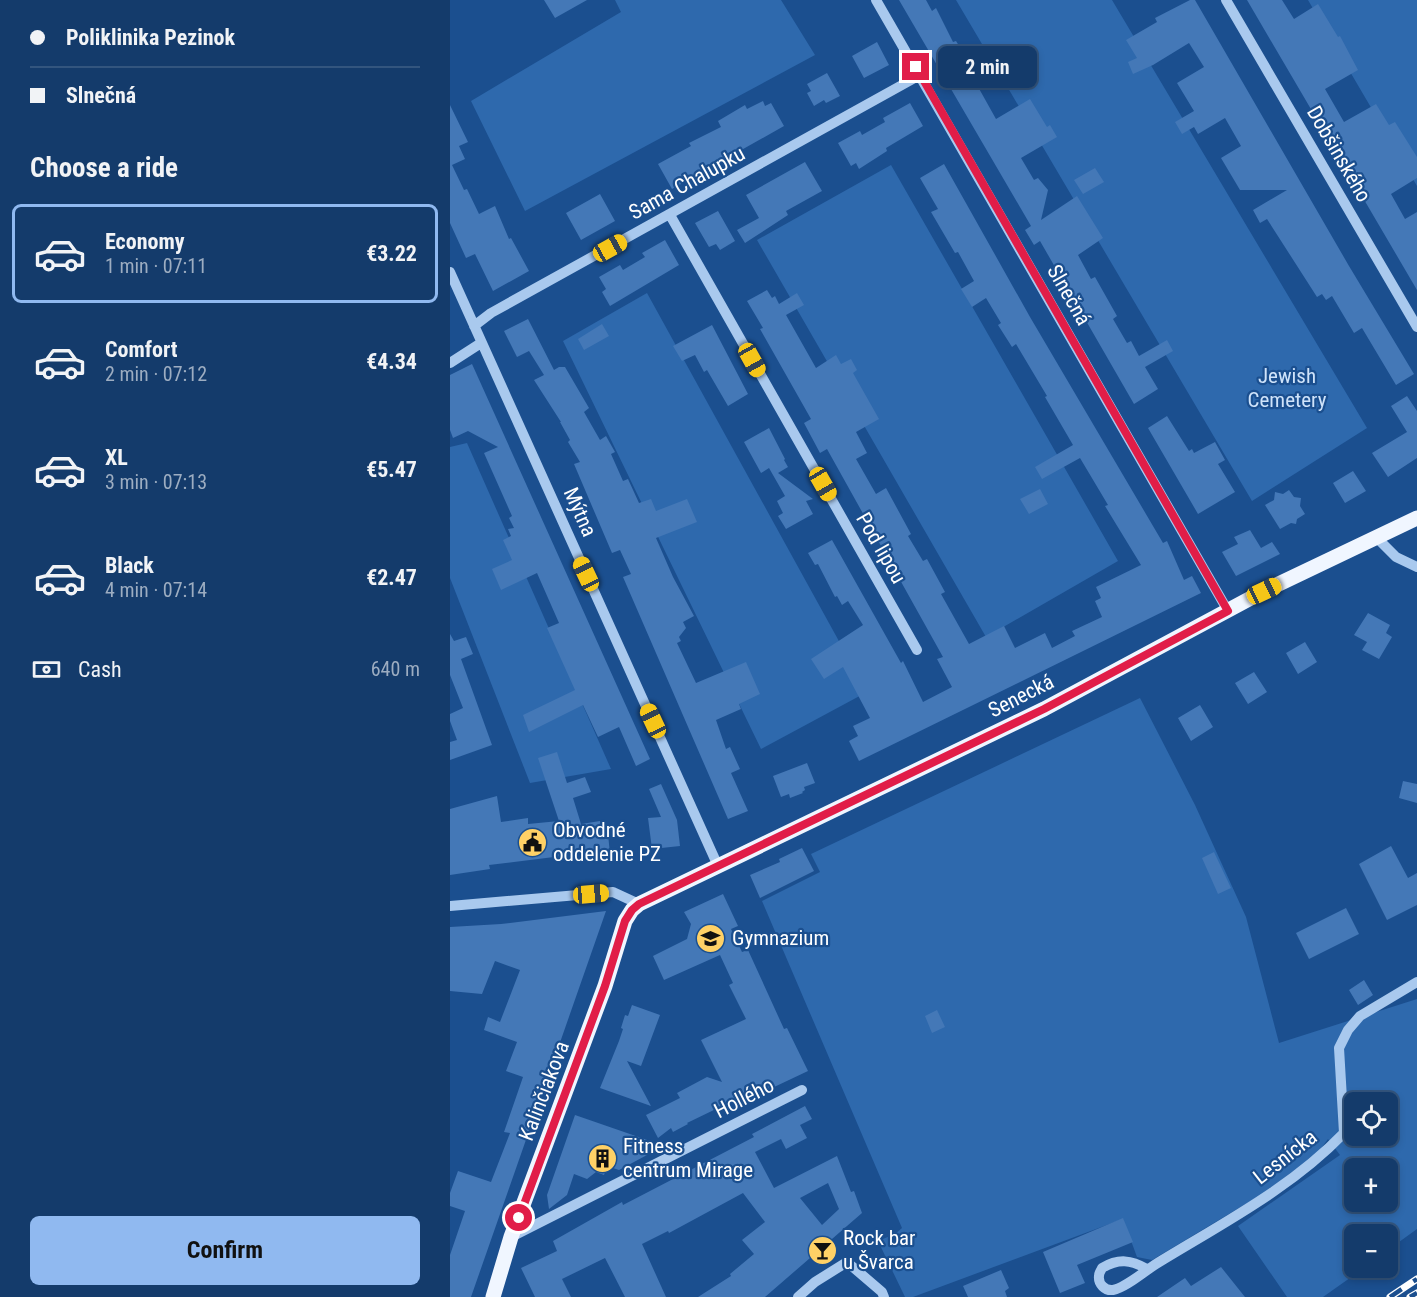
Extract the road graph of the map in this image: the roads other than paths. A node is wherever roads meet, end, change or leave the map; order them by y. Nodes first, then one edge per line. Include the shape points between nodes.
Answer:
1 (876, 0) edge
2 (1226, 0) edge
3 (920, 75) junction
4 (670, 215) junction
5 (450, 272) edge
6 (474, 326) junction
7 (1417, 327) edge
8 (482, 343) junction
9 (450, 363) edge
10 (1417, 518) edge
11 (1396, 527) junction
12 (1417, 527) edge
13 (1376, 537) junction
14 (1417, 567) edge
15 (1228, 611) junction
16 (917, 650) dead end
17 (718, 866) junction
18 (639, 904) junction
19 (450, 906) edge
20 (1417, 982) edge
21 (802, 1090) dead end
22 (511, 1238) junction
23 (1147, 1269) dead end
24 (493, 1297) edge
25 (798, 1297) edge
26 (884, 1297) edge

1 - 3 street, Slnečná
2 - 7 street, Dobšinského
3 - 4 street, Sama Chalupku
3 - 15 street, Slnečná
4 - 6 street, Sama Chalupku
4 - 16 street, Pod lipou
5 - 6 street, Mýtna
6 - 8 street, Mýtna
8 - 9 street
8 - 17 street, Mýtna
10 - 11 main road, Senecká
11 - 12 main road
11 - 13 main road, Senecká
13 - 14 street via 1396,557
13 - 15 main road, Senecká
15 - 17 main road, Senecká via 1044,709
17 - 18 main road, Senecká
18 - 19 street via 613,892
18 - 22 main road, Kalinčiakova via 625,921 605,986
20 - 23 street, Lesnícka via 1360,1016 1339,1048 1344,1133 1319,1158 1261,1201
21 - 22 street, Hollého
22 - 24 main road, Kalinčiakova
25 - 26 street via 847,1262

